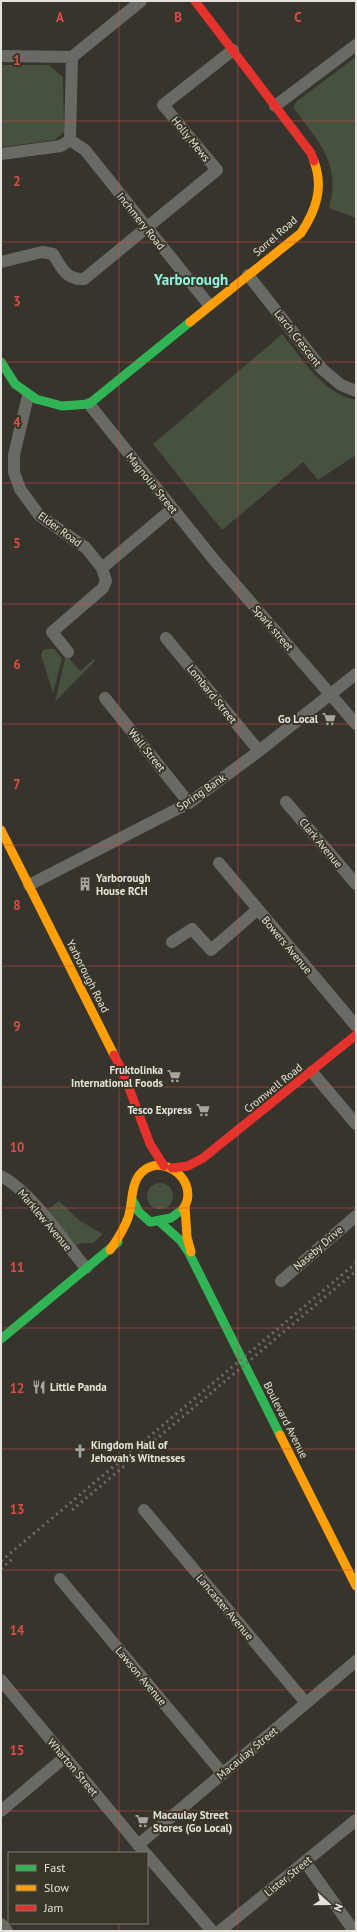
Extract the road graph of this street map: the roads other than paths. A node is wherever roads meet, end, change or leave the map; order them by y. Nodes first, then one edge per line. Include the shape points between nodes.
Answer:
1 (141, 1) edge
2 (195, 1) edge
3 (356, 45) edge
4 (232, 50) junction
5 (1, 56) edge
6 (72, 57) junction
7 (275, 106) junction
8 (70, 140) junction
9 (1, 154) edge
10 (147, 228) junction
11 (1, 262) edge
12 (248, 275) junction
13 (209, 305) junction
14 (1, 362) edge
15 (356, 391) edge
16 (28, 396) junction
17 (89, 404) junction
18 (172, 508) junction
19 (215, 561) joint
20 (102, 568) junction
21 (166, 638) dead end
22 (68, 652) dead end
23 (356, 674) edge
24 (331, 694) junction
25 (105, 698) dead end
26 (356, 724) edge
27 (259, 751) junction
28 (189, 802) junction
29 (286, 802) dead end
30 (1, 830) edge
31 (219, 863) dead end
32 (356, 884) edge
33 (29, 886) junction
34 (257, 910) junction
35 (172, 942) dead end
36 (356, 1026) edge
37 (356, 1035) edge
38 (312, 1072) junction
39 (356, 1124) edge
40 (147, 1136) junction
41 (203, 1158) junction
42 (168, 1167) junction
43 (1, 1176) edge
44 (136, 1180) junction
45 (188, 1188) junction
46 (133, 1201) junction
47 (185, 1207) junction
48 (356, 1216) edge
49 (150, 1222) junction
50 (160, 1222) junction
51 (110, 1250) junction
52 (195, 1265) junction
53 (86, 1268) junction
54 (281, 1281) dead end
55 (1, 1339) edge
56 (144, 1510) dead end
57 (60, 1578) dead end
58 (356, 1586) edge
59 (356, 1661) edge
60 (2, 1683) edge
61 (306, 1703) junction
62 (65, 1757) junction
63 (223, 1774) junction
64 (1, 1811) edge
65 (356, 1820) edge
66 (144, 1851) edge
67 (148, 1856) edge
68 (305, 1862) junction
69 (1, 1924) edge
70 (236, 1926) edge
71 (7, 1931) edge
72 (212, 1931) edge
73 (220, 1931) edge
74 (354, 1931) edge

1 - 6 street
2 - 4 street, Sorrel Road
3 - 7 street
4 - 7 street, Sorrel Road
4 - 10 street, Holly Mews via 164,105 217,170
5 - 6 street
6 - 8 street
7 - 12 street, Sorrel Road via 311,153 319,178 320,192 311,219 301,233
8 - 9 street via 61,146
8 - 10 street, Inchmery Road via 85,150
10 - 11 street via 84,279 74,280 53,254 47,252
10 - 13 street, Inchmery Road
12 - 13 street, Sorrel Road
12 - 15 street, Larch Crescent via 322,369 340,385
13 - 17 street, Sorrel Road
14 - 16 street via 8,376
16 - 17 street via 61,406
16 - 20 street, Elder Road via 14,455 14,472 20,489 39,516 86,548
17 - 18 street, Magnolia Street
18 - 19 street, Magnolia Street
18 - 20 street
19 - 24 street, Spark street
20 - 22 street via 106,581 103,588 52,632
21 - 27 street, Lombard Street
23 - 24 street, Spring Bank
24 - 26 street, Spark street
24 - 27 street, Spring Bank
25 - 28 street, Wall Street
27 - 28 street, Spring Bank
28 - 33 street, Spring Bank
29 - 32 street, Clark Avenue
30 - 33 street, Yarborough Road
31 - 34 street, Bowers Avenue
33 - 40 street, Yarborough Road via 123,1072
34 - 35 street via 211,950 192,930
34 - 36 street, Bowers Avenue
37 - 38 street, Cromwell Road
38 - 39 street
38 - 41 street, Cromwell Road
40 - 42 street, Yarborough Road via 153,1152
40 - 44 street
41 - 42 street, Cromwell Road via 188,1166
41 - 45 street, Cromwell Road
42 - 44 street via 153,1166
42 - 45 street via 179,1173
43 - 53 street, Marklew Avenue via 30,1200
44 - 46 street via 132,1190
45 - 47 street
46 - 49 street via 139,1212
46 - 51 street via 120,1234
47 - 50 street via 179,1215
47 - 52 street, Boulevard Avenue via 187,1237
48 - 54 street, Naseby Drive
49 - 50 street
49 - 51 street via 136,1228
50 - 52 street, Boulevard Avenue via 181,1241
51 - 53 street
52 - 58 street, Boulevard Avenue
53 - 55 street
56 - 61 street, Lancaster Avenue
57 - 63 street, Lawson Avenue
59 - 61 street, Macaulay Street
60 - 62 street, Wharton Street
61 - 63 street, Macaulay Street
62 - 64 street
62 - 66 street, Wharton Street
63 - 66 street, Macaulay Street
65 - 68 street, Lister Street
67 - 72 street, Wharton Street
68 - 70 street, Lister Street
68 - 74 street
69 - 71 street
70 - 73 street, Lister Street

